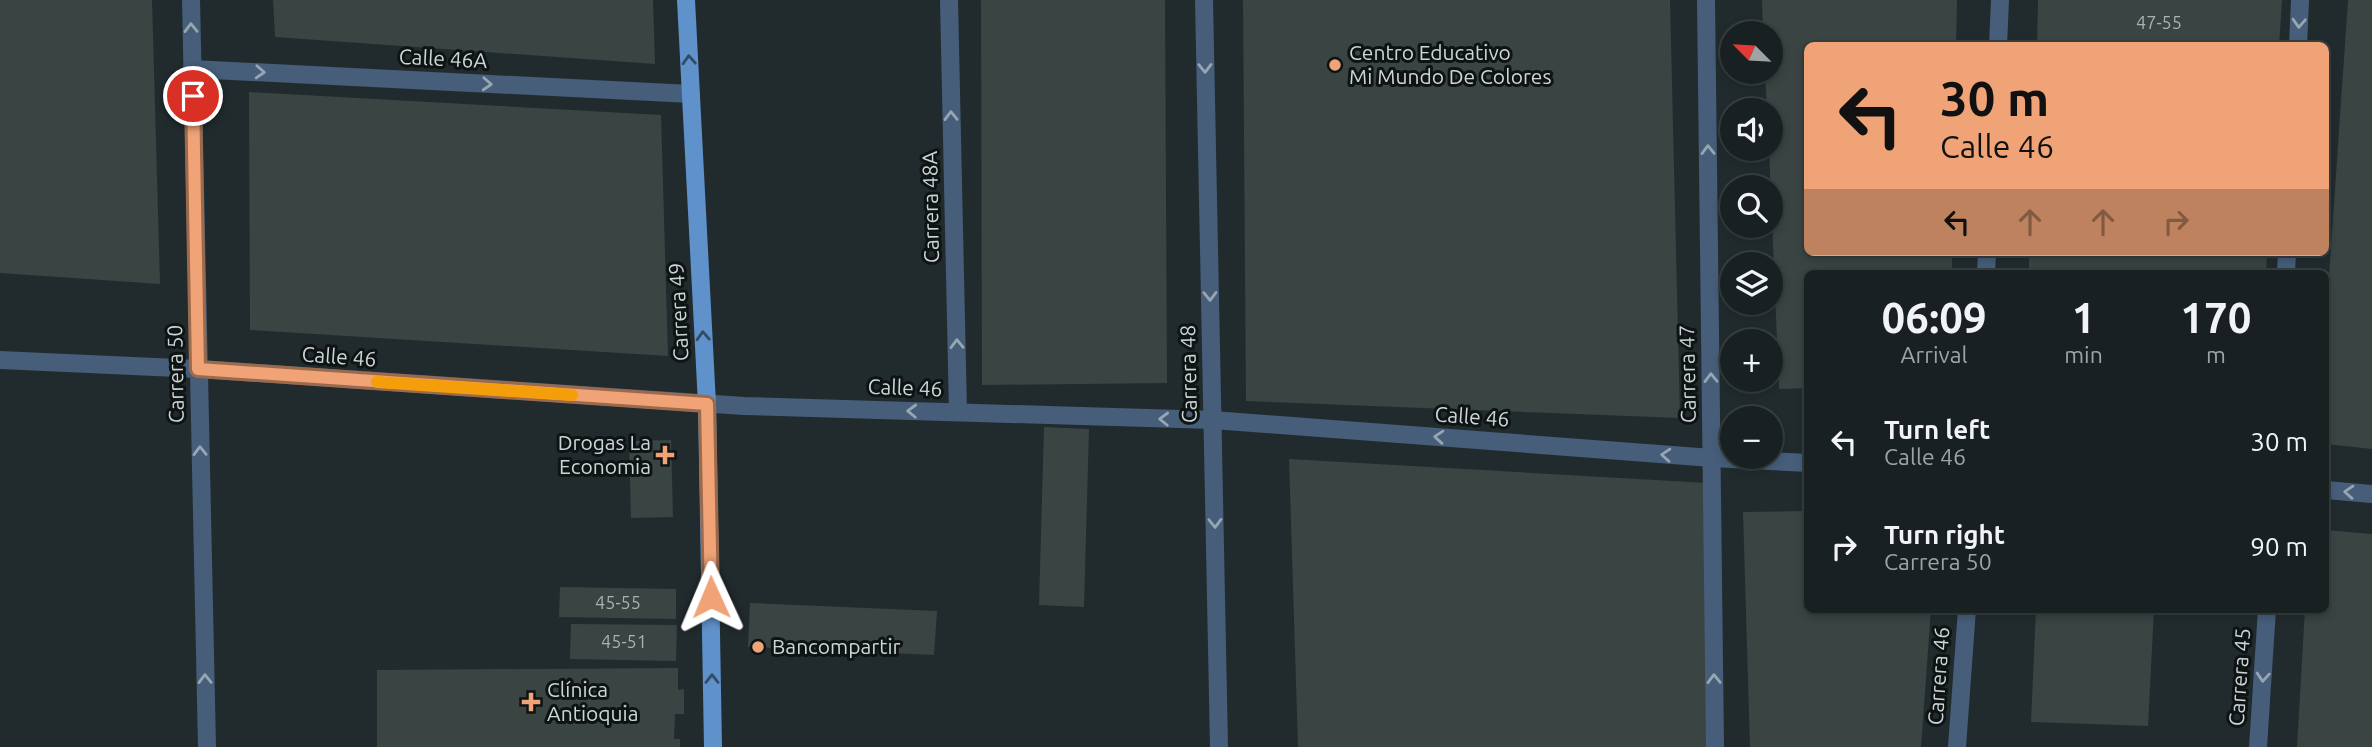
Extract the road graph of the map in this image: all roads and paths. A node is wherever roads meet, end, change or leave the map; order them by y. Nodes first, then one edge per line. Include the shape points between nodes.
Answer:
1 (191, 0) edge
2 (686, 0) edge
3 (949, 0) edge
4 (1204, 0) edge
5 (1706, 0) edge
6 (2000, 0) edge
7 (2300, 0) edge
8 (1998, 42) edge
9 (2298, 42) edge
10 (192, 69) junction
11 (691, 94) junction
12 (0, 360) edge
13 (198, 369) junction
14 (707, 404) junction
15 (958, 412) junction
16 (1213, 420) junction
17 (1712, 458) junction
18 (1804, 463) edge
19 (2329, 490) edge
20 (2372, 494) edge
21 (1967, 613) edge
22 (2267, 613) edge
23 (207, 747) edge
24 (713, 747) edge
25 (1219, 747) edge
26 (1715, 747) edge
27 (1957, 747) edge
28 (2258, 747) edge

10 -> 1 street, Carrera 50
11 -> 2 main road, Carrera 49
15 -> 3 street, Carrera 48A
4 -> 16 street, Carrera 48
17 -> 5 street, Carrera 47
6 - 8 street
7 -> 9 street
10 -> 11 street, Calle 46A
10 - 13 street, Carrera 50
14 -> 11 main road, Carrera 49
12 - 13 street, Calle 46
13 - 14 street, Calle 46
23 -> 13 street, Carrera 50
15 -> 14 street, Calle 46
24 -> 14 main road, Carrera 49
16 -> 15 street, Calle 46
17 -> 16 street, Calle 46
16 -> 25 street, Carrera 48
17 - 18 street, Calle 46
26 -> 17 street, Carrera 47
20 -> 19 street
21 - 27 street, Carrera 46
22 -> 28 street, Carrera 45

